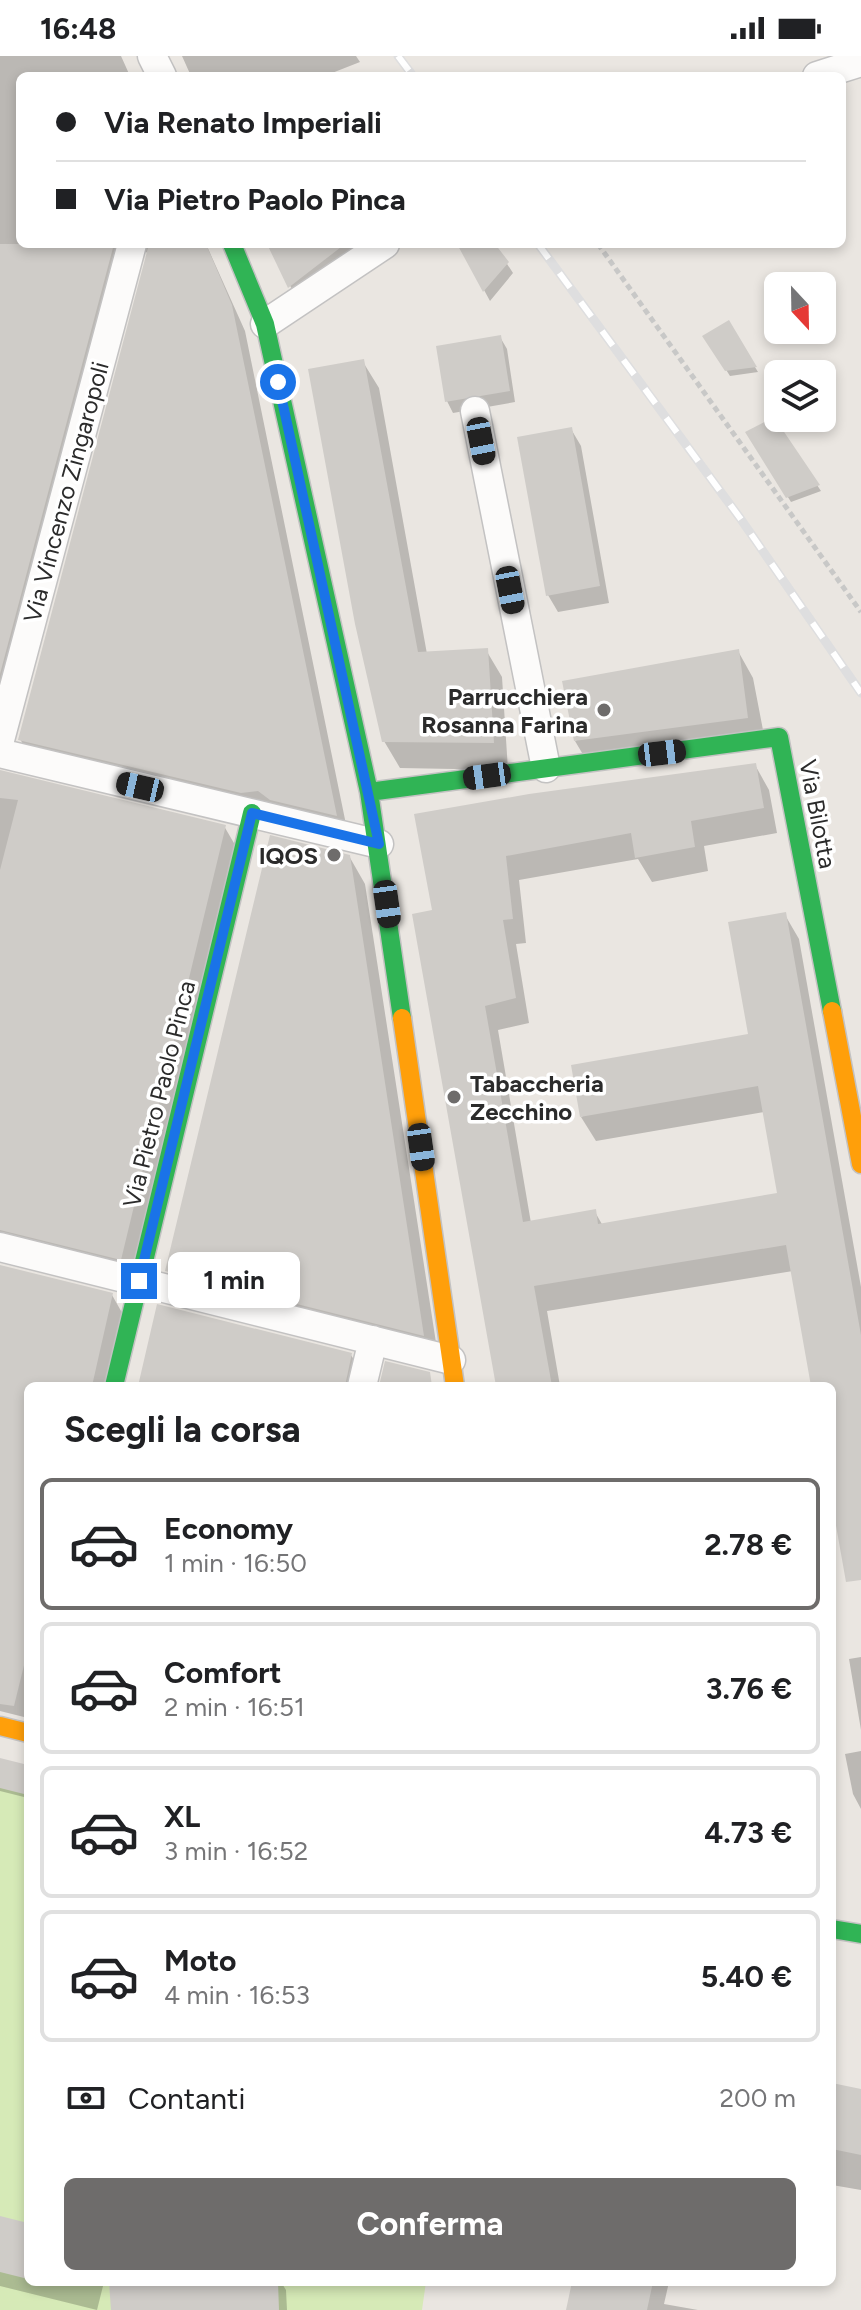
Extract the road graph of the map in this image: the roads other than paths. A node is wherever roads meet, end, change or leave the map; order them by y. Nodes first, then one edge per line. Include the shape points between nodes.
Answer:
1 (861, 62) edge
2 (830, 72) edge
3 (131, 248) edge
4 (234, 248) edge
5 (379, 248) edge
6 (265, 324) junction
7 (475, 411) dead end
8 (0, 740) edge
9 (0, 753) edge
10 (546, 768) junction
11 (369, 792) junction
12 (252, 813) junction
13 (379, 844) junction
14 (861, 1164) edge
15 (0, 1247) edge
16 (139, 1281) junction
17 (373, 1340) junction
18 (453, 1373) edge
19 (115, 1382) edge
20 (363, 1382) edge
21 (0, 1726) edge
22 (24, 1732) edge
23 (836, 1930) edge
24 (861, 1934) edge

1 - 2 street
3 - 8 street, Via Vincenzo Zingaropoli
4 - 6 street
5 - 6 street
6 - 11 street
7 - 10 street
9 - 12 street
10 - 11 street, Via Bilotta
10 - 14 street, Via Bilotta via 779,737
11 - 13 street
12 - 13 street
12 - 16 street, Via Pietro Paolo Pinca
13 - 18 street
15 - 16 street
16 - 17 street
16 - 19 street, Via Pietro Paolo Pinca
17 - 18 street
17 - 20 street
21 - 22 street
23 - 24 street

